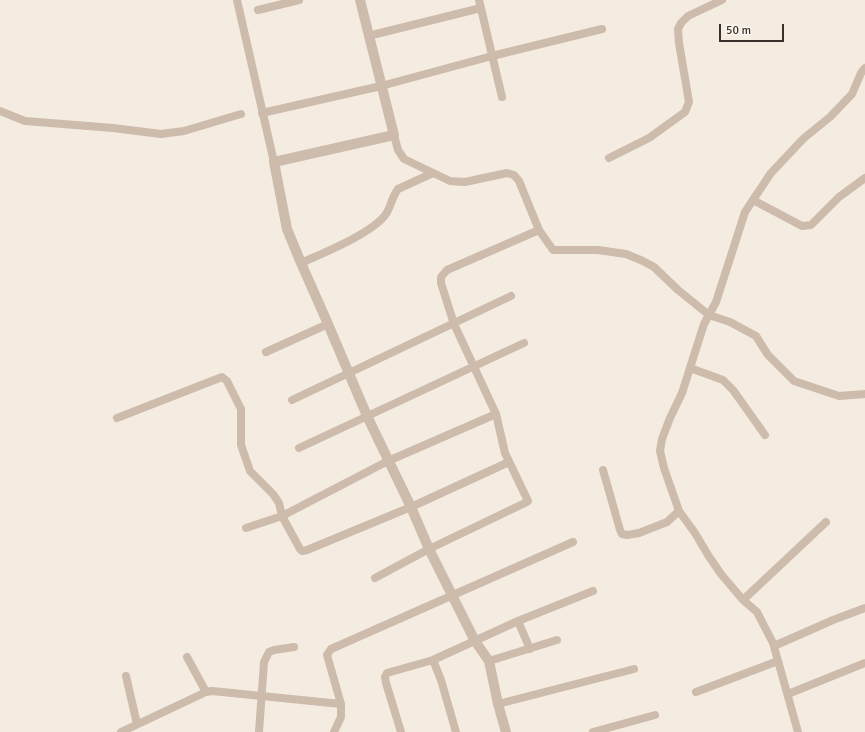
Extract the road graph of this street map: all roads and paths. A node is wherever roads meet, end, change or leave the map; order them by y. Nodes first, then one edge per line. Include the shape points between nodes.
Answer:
1 (237, 0) edge
2 (299, 0) edge
3 (360, 0) edge
4 (719, 1) edge
5 (480, 4) edge
6 (258, 10) dead end
7 (602, 29) dead end
8 (368, 36) junction
9 (492, 56) junction
10 (865, 68) edge
11 (381, 86) junction
12 (502, 97) dead end
13 (0, 110) edge
14 (262, 113) junction
15 (241, 114) dead end
16 (394, 135) junction
17 (609, 158) dead end
18 (274, 162) junction
19 (433, 173) junction
20 (865, 178) edge
21 (753, 200) junction
22 (539, 230) junction
23 (301, 263) junction
24 (511, 296) dead end
25 (709, 315) junction
26 (328, 324) junction
27 (454, 324) junction
28 (524, 343) dead end
29 (266, 352) dead end
30 (474, 367) junction
31 (690, 368) junction
32 (349, 373) junction
33 (865, 394) edge
34 (292, 400) dead end
35 (496, 414) junction
36 (366, 416) junction
37 (117, 418) dead end
38 (765, 435) dead end
39 (299, 448) dead end
40 (388, 461) junction
41 (509, 462) junction
42 (603, 470) dead end
43 (411, 508) junction
44 (678, 511) junction
45 (282, 516) junction
46 (826, 522) dead end
47 (246, 528) dead end
48 (573, 542) dead end
49 (429, 549) junction
50 (375, 578) dead end
51 (593, 591) dead end
52 (451, 596) junction
53 (743, 600) junction
54 (865, 608) edge
55 (518, 621) junction
56 (557, 640) dead end
57 (475, 641) junction
58 (774, 646) junction
59 (294, 647) dead end
60 (530, 649) junction
61 (187, 657) dead end
62 (433, 660) junction
63 (489, 661) junction
64 (778, 661) junction
65 (865, 663) edge
66 (634, 669) dead end
67 (126, 676) dead end
68 (206, 692) junction
69 (696, 692) dead end
70 (788, 694) junction
71 (262, 696) junction
72 (341, 704) junction
73 (498, 704) junction
74 (655, 715) dead end
75 (137, 724) junction
76 (121, 732) edge
77 (259, 732) edge
78 (334, 732) edge
79 (401, 732) edge
80 (456, 732) edge
81 (506, 732) edge
82 (592, 732) edge
83 (798, 732) edge

1 - 14 street
2 - 6 street
3 - 8 street
4 - 17 street via 688,16 678,29 689,102 685,112 649,138
5 - 8 street
5 - 9 street
7 - 9 street
8 - 11 street
9 - 11 street
9 - 12 street
10 - 21 street via 852,94 830,117 804,138 771,173
11 - 14 street
11 - 16 street
13 - 15 street via 25,121 161,134 184,131
14 - 18 street
16 - 18 street
16 - 19 street via 398,150 404,159
18 - 23 street via 287,230
19 - 22 street via 450,181 465,182 507,173 514,175 519,181
19 - 23 street via 398,190 386,214 367,232
20 - 21 street via 839,197 811,225 802,226
21 - 25 street via 745,212 716,302
22 - 25 street via 554,250 598,250 626,254 643,260
22 - 27 street via 447,270 441,277 441,283
23 - 26 street
24 - 27 street
25 - 31 street
25 - 33 street via 730,322 756,336 768,355 794,381 839,396
26 - 29 street
26 - 32 street
27 - 30 street
27 - 32 street
28 - 30 street
30 - 35 street
30 - 36 street
31 - 38 street via 723,380
31 - 44 street via 662,439 660,451
32 - 34 street
32 - 36 street
35 - 40 street
35 - 41 street
36 - 39 street
36 - 40 street
37 - 45 street via 225,378 242,409 241,445 250,471 276,498
40 - 43 street
40 - 45 street
41 - 43 street
41 - 49 street via 528,501 526,504
42 - 44 street via 622,534 639,533 667,522
43 - 45 street via 302,551
43 - 49 street
44 - 53 street via 721,574
45 - 47 street
46 - 53 street
48 - 52 street
49 - 50 street
49 - 52 street
51 - 55 street
52 - 57 street
52 - 72 street via 331,649 327,655
53 - 58 street via 756,612
54 - 58 street
55 - 57 street
55 - 60 street
56 - 60 street
57 - 62 street
57 - 63 street
58 - 64 street
59 - 71 street via 269,652 264,662
60 - 63 street
61 - 68 street
62 - 79 street via 387,674 385,677
62 - 80 street
63 - 73 street
64 - 69 street
64 - 70 street
65 - 70 street
66 - 73 street
67 - 75 street
68 - 71 street via 212,690
68 - 75 street
70 - 83 street
71 - 72 street
71 - 77 street
72 - 78 street via 341,717
73 - 81 street
74 - 82 street
75 - 76 street

